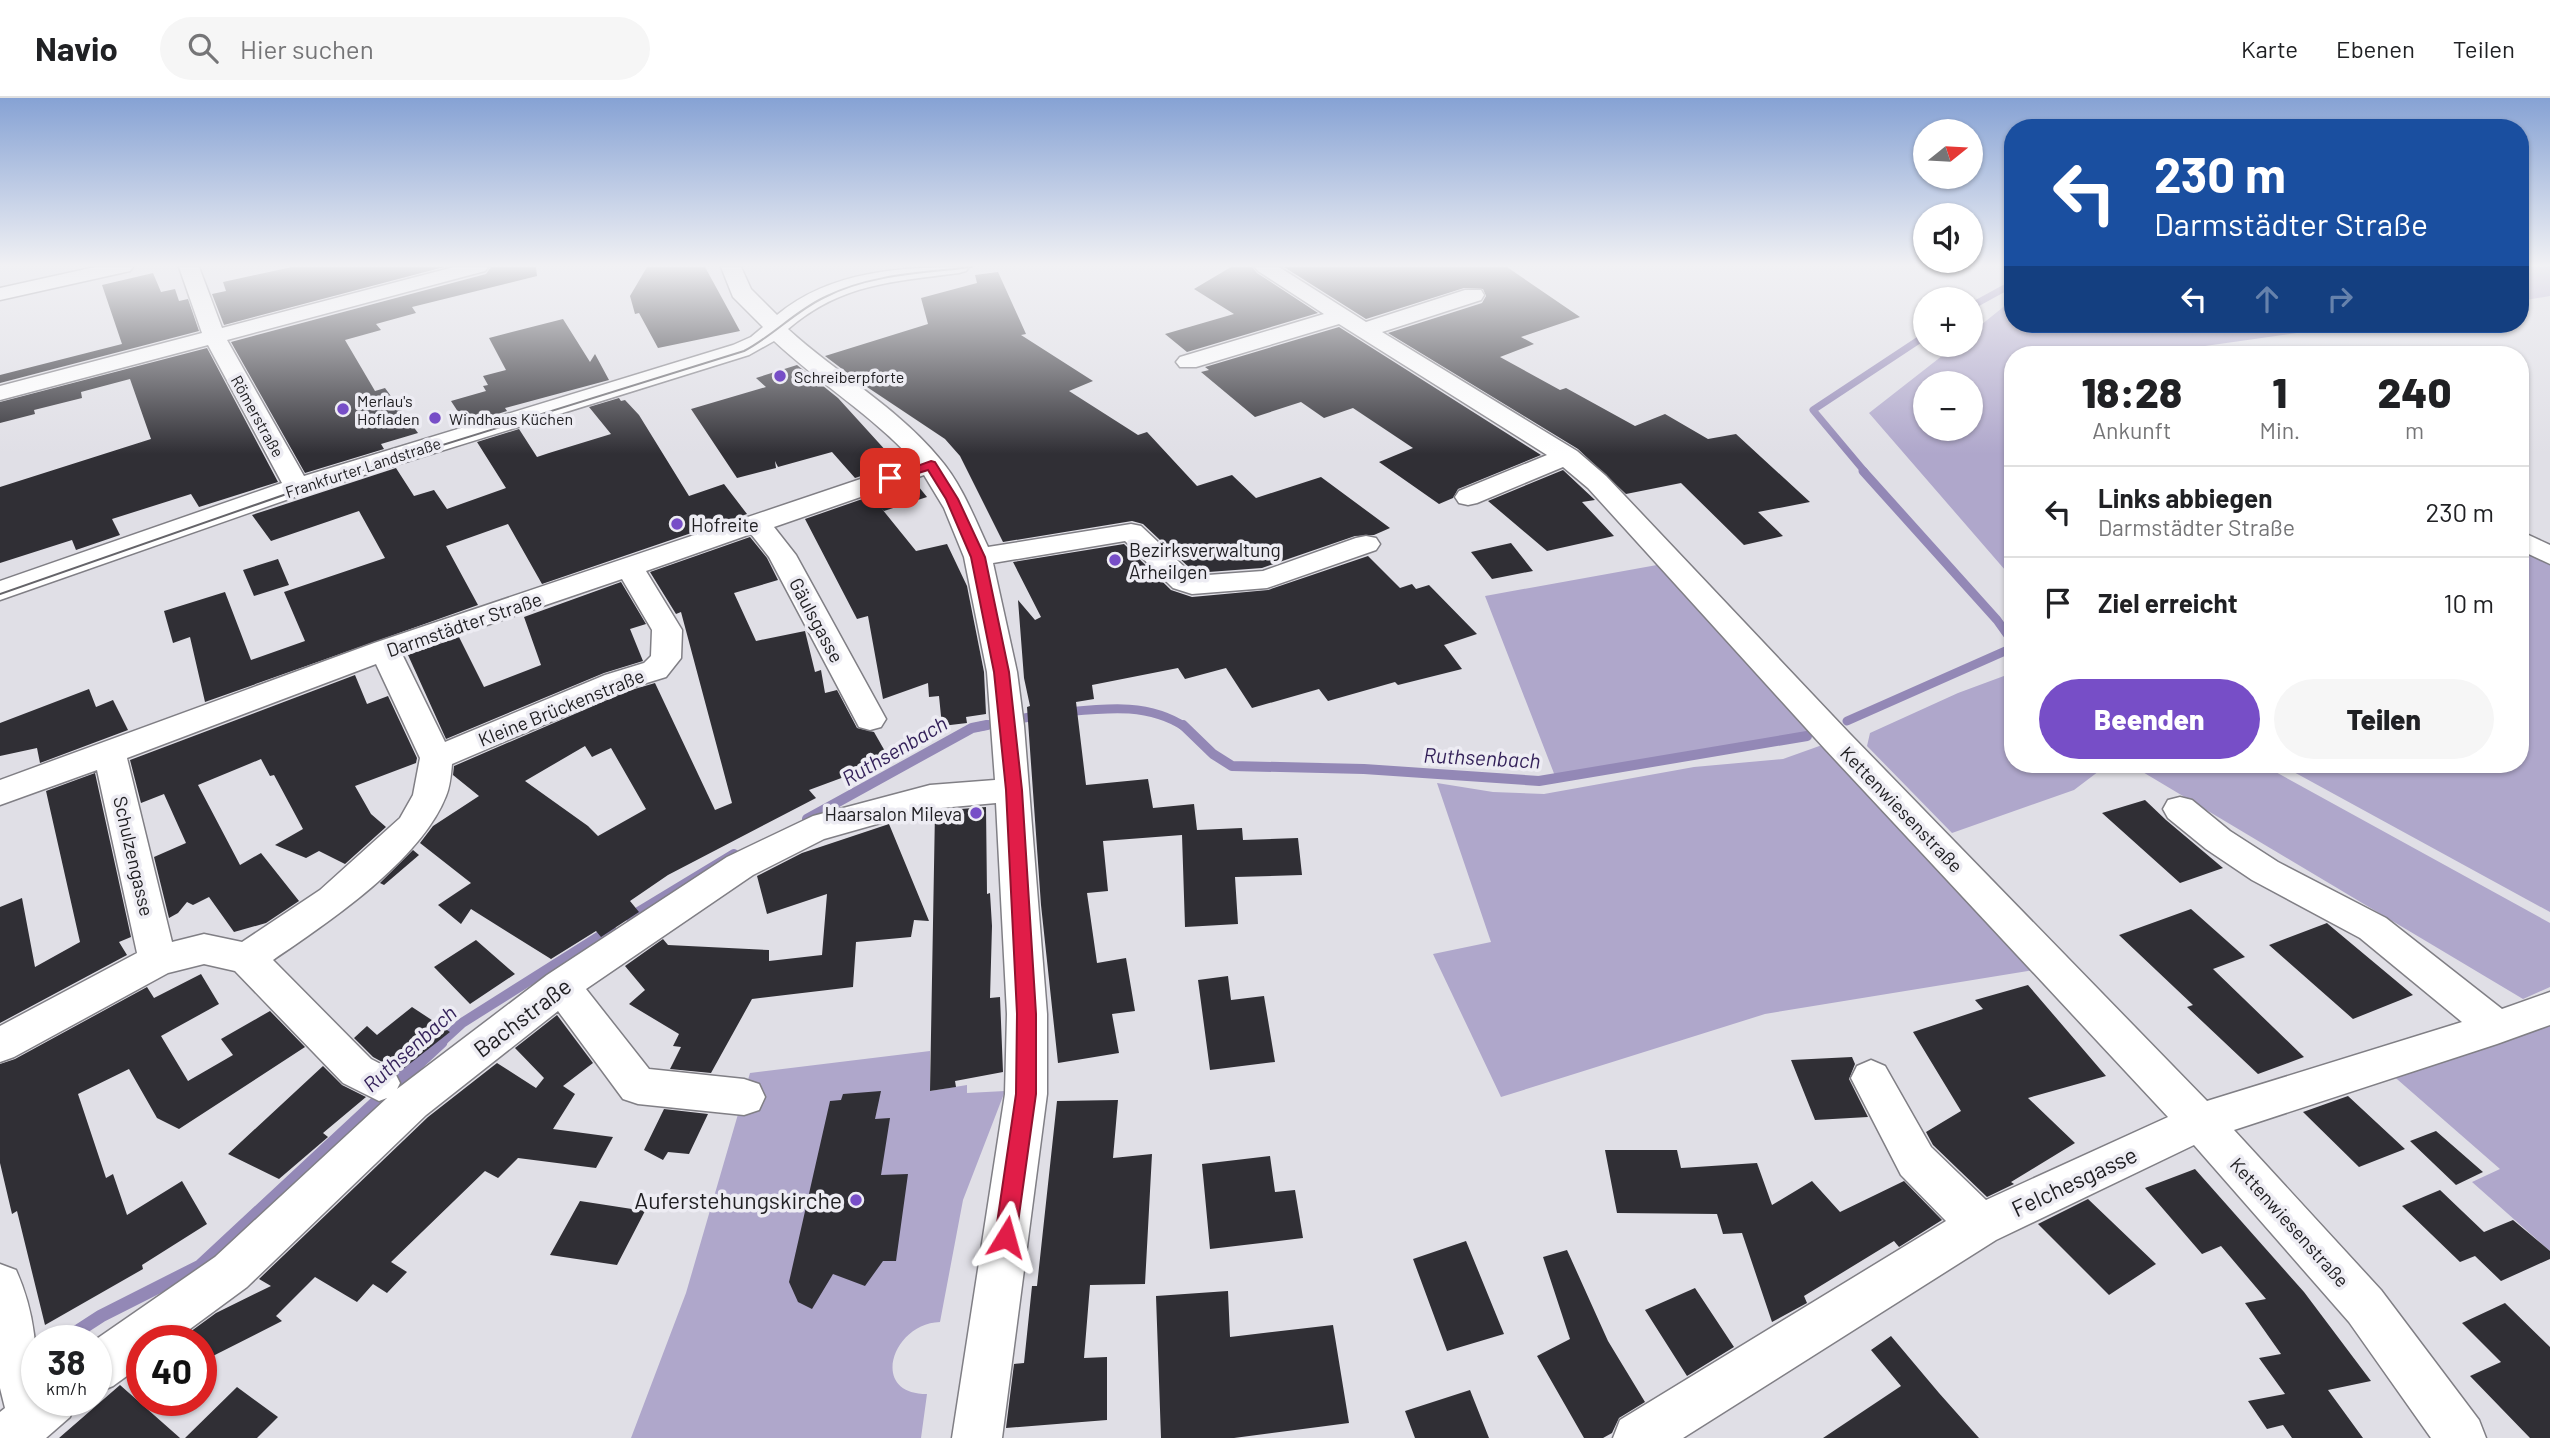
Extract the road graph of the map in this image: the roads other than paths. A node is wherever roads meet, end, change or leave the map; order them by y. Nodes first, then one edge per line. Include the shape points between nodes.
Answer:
1 (212, 330) edge
2 (246, 330) edge
3 (776, 330) joint
4 (1325, 330) edge
5 (1364, 330) edge
6 (215, 338) junction
7 (1188, 362) dead end
8 (0, 393) edge
9 (1568, 456) junction
10 (931, 464) junction
11 (297, 487) junction
12 (1468, 497) dead end
13 (757, 524) junction
14 (1366, 544) dead end
15 (2529, 544) edge
16 (2550, 556) edge
17 (978, 557) junction
18 (630, 568) junction
19 (0, 591) edge
20 (385, 650) junction
21 (1007, 717) joint
22 (870, 719) dead end
23 (109, 752) junction
24 (437, 758) junction
25 (1014, 790) junction
26 (0, 793) edge
27 (2180, 809) dead end
28 (247, 958) junction
29 (158, 960) junction
30 (561, 986) junction
31 (2550, 1008) edge
32 (2497, 1028) junction
33 (0, 1045) edge
34 (1871, 1078) dead end
35 (379, 1083) dead end
36 (744, 1097) dead end
37 (2200, 1122) junction
38 (1980, 1225) junction
39 (0, 1286) edge
40 (112, 1358) edge
41 (30, 1418) edge
42 (977, 1438) edge
43 (1638, 1438) edge
44 (2461, 1438) edge

1 - 6 street, Römerstraße
2 - 6 street
3 - 10 street
3 - 11 street, Frankfurter Landstraße via 720,357
4 - 7 street
5 - 9 street, Kettenwiesenstraße
6 - 8 street
6 - 11 street, Römerstraße
9 - 12 street
9 - 37 street, Kettenwiesenstraße
10 - 13 street, Darmstädter Straße
10 - 17 street
11 - 19 street, Frankfurter Landstraße
13 - 18 street, Darmstädter Straße
13 - 22 street, Gäulsgasse via 782,555
14 - 17 street via 1267,579 1192,585 1183,582 1131,532
15 - 16 street
17 - 21 street
18 - 20 street, Darmstädter Straße
18 - 24 street, Kleine Brückenstraße via 667,630 666,658 655,670
20 - 23 street, Darmstädter Straße
20 - 24 street
21 - 25 street
23 - 26 street, Darmstädter Straße
23 - 29 street, Schulzengasse
24 - 28 street via 430,796 412,827 333,900
25 - 30 street, Bachstraße via 930,797 813,830 740,866
25 - 42 street via 1027,1014 1026,1094
27 - 32 street via 2265,871 2374,928
28 - 29 street via 204,949
28 - 35 street via 357,1071
29 - 33 street
30 - 36 street via 638,1086
30 - 40 street, Bachstraße via 411,1102 231,1272
31 - 32 street, Felchesgasse
32 - 37 street, Felchesgasse
34 - 38 street via 1916,1161
37 - 38 street, Felchesgasse
37 - 44 street, Kettenwiesenstraße via 2365,1306
38 - 43 street, Felchesgasse
39 - 41 street

